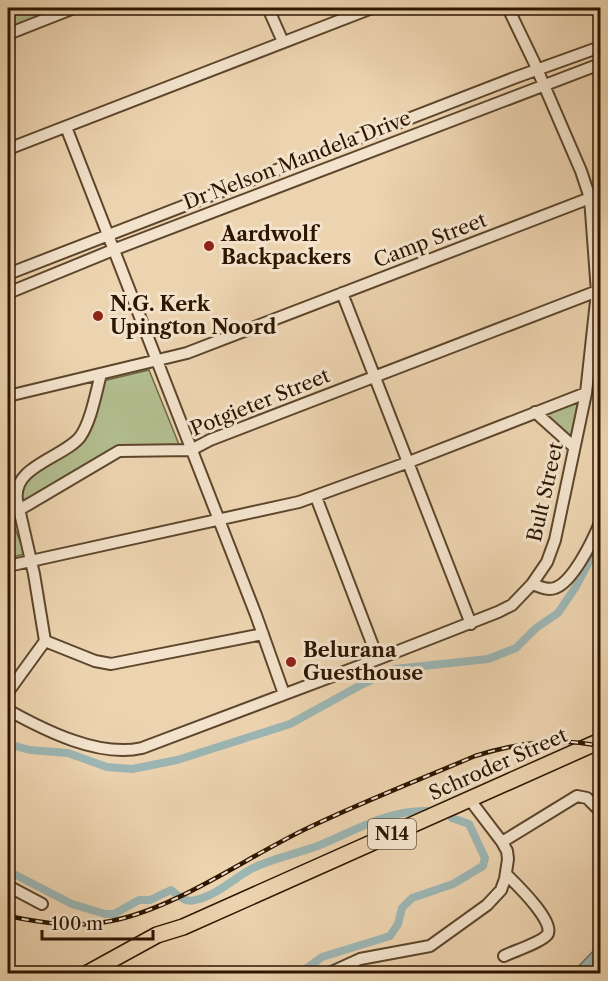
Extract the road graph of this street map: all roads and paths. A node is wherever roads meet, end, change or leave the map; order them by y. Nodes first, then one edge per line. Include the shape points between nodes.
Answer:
1 (74, 8) edge
2 (268, 8) edge
3 (372, 8) edge
4 (508, 8) edge
5 (8, 34) edge
6 (284, 42) junction
7 (600, 47) edge
8 (600, 64) edge
9 (537, 69) junction
10 (543, 85) junction
11 (66, 127) junction
12 (8, 149) edge
13 (590, 198) junction
14 (108, 235) junction
15 (113, 250) junction
16 (8, 274) edge
17 (599, 291) edge
18 (8, 293) edge
19 (342, 293) junction
20 (157, 362) junction
21 (101, 374) junction
22 (375, 376) junction
23 (585, 393) junction
24 (8, 396) edge
25 (535, 412) junction
26 (574, 447) junction
27 (191, 450) junction
28 (409, 462) junction
29 (316, 497) junction
30 (19, 510) junction
31 (219, 520) junction
32 (600, 523) edge
33 (31, 561) junction
34 (8, 566) edge
35 (532, 584) junction
36 (471, 624) junction
37 (263, 634) junction
38 (45, 641) junction
39 (378, 659) junction
40 (8, 692) edge
41 (284, 694) junction
42 (8, 710) edge
43 (600, 741) edge
44 (470, 800) junction
45 (600, 811) edge
46 (501, 842) junction
47 (506, 874) junction
48 (8, 886) edge
49 (42, 904) dead end
50 (504, 956) dead end
51 (95, 973) edge
52 (327, 974) edge

1 - 5 street
2 - 6 street
3 - 6 street
4 - 9 street, Bult Street
6 - 11 street
7 - 9 street, Dr Nelson Mandela Drive
8 - 10 street, Dr Nelson Mandela Drive
9 - 10 street, Bult Street
9 - 14 street, Dr Nelson Mandela Drive
10 - 13 street, Bult Street
10 - 15 street, Dr Nelson Mandela Drive
11 - 12 street
11 - 14 street
13 - 17 street, Bult Street
13 - 19 street, Camp Street
14 - 15 street
14 - 16 street, Dr Nelson Mandela Drive
15 - 18 street, Dr Nelson Mandela Drive
15 - 20 street
17 - 22 street, Potgieter Street
17 - 23 street, Bult Street
19 - 20 street, Camp Street
19 - 22 street
20 - 21 street, Camp Street
20 - 27 street
21 - 24 street, Camp Street
21 - 30 street via 80,437 20,480 16,494
22 - 27 street, Potgieter Street
22 - 28 street
23 - 25 street
23 - 26 street, Bult Street
25 - 26 street
25 - 28 street
26 - 35 street, Bult Street via 555,540
27 - 30 street, Potgieter Street via 119,451
27 - 31 street
28 - 29 street
28 - 36 street
29 - 31 street
29 - 39 street
30 - 33 street
31 - 33 street
31 - 37 street
32 - 35 street via 590,548 563,583 548,589
33 - 34 street
33 - 38 street
35 - 36 street, Bult Street via 512,604
36 - 39 street, Bult Street
37 - 38 street via 106,664
37 - 41 street
38 - 40 street
39 - 41 street, Bult Street
41 - 42 street, Bult Street via 133,750 84,743
43 - 44 highway, Schroder Street / N14
44 - 46 street
44 - 51 highway, Schroder Street / N14 via 183,927 173,936
45 - 46 street via 588,798 577,796
46 - 47 street via 507,851
47 - 50 street via 538,908 549,930 542,938
47 - 52 street via 501,890 487,905 430,946 360,960
48 - 49 street

